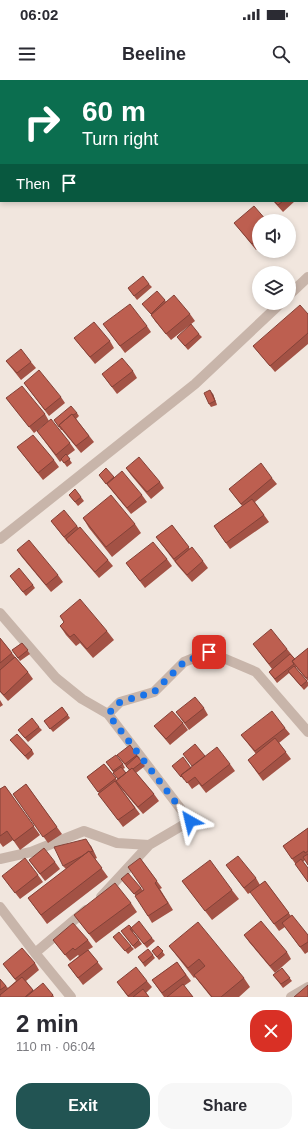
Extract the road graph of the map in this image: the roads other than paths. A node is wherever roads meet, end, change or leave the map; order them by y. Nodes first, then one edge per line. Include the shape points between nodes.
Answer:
1 (308, 277) edge
2 (296, 288) edge
3 (274, 310) edge
4 (0, 539) edge
5 (0, 613) edge
6 (108, 714) junction
7 (308, 732) edge
8 (149, 845) junction
9 (0, 859) edge
10 (0, 907) edge
11 (35, 953) junction
12 (308, 987) edge
13 (71, 997) edge
14 (291, 997) edge

1 - 2 street
3 - 4 street via 195,384
5 - 6 street via 56,678 82,699
6 - 7 street via 120,702 154,692 184,662 209,652 256,672
6 - 8 street via 190,821
8 - 9 street via 117,843 84,830 31,852
8 - 11 street via 101,897
10 - 11 street
11 - 13 street
12 - 14 street

